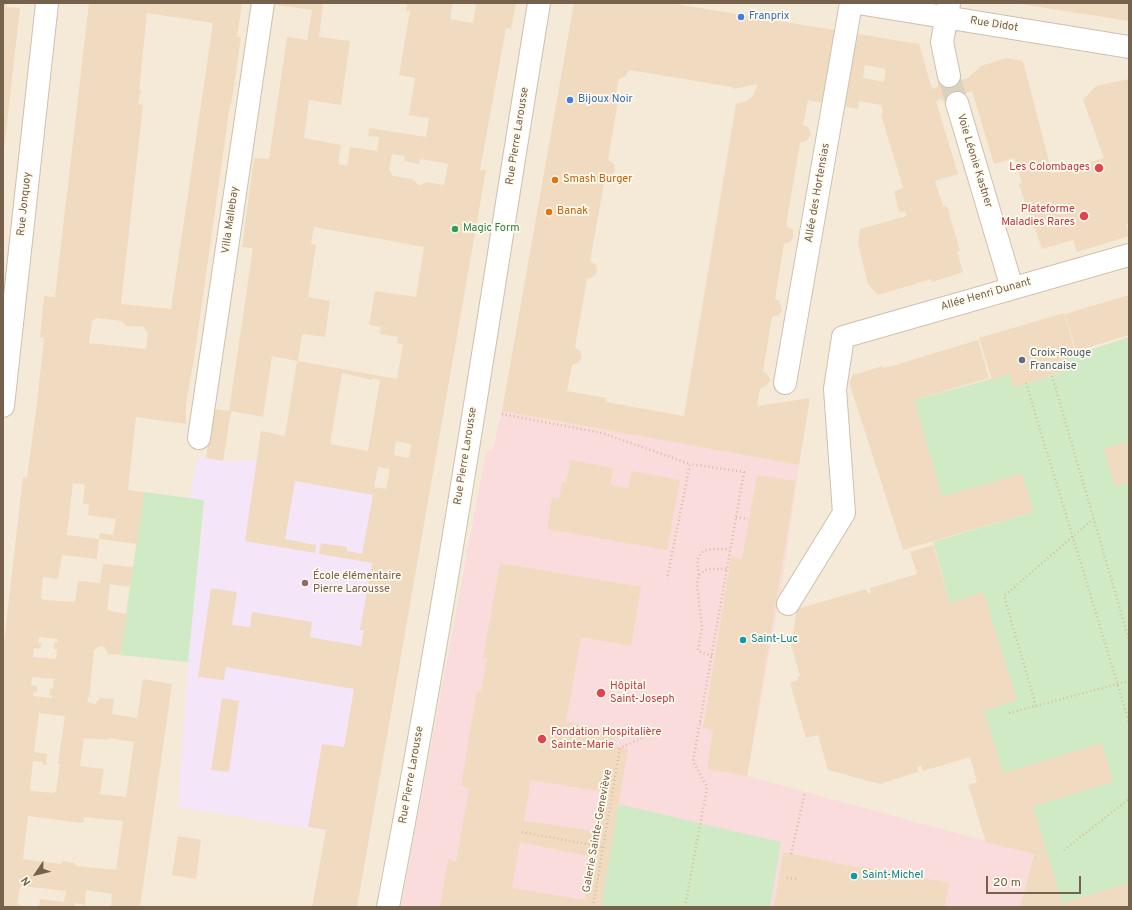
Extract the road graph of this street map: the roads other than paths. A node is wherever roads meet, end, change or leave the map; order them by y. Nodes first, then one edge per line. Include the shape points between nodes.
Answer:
1 (47, 3) edge
2 (263, 3) edge
3 (539, 3) edge
4 (850, 3) edge
5 (858, 3) edge
6 (948, 10) edge
7 (1129, 47) edge
8 (949, 76) tunnel mouth
9 (957, 103) tunnel mouth
10 (1129, 255) edge
11 (1012, 288) junction
12 (785, 383) dead end
13 (3, 406) edge
14 (199, 438) dead end
15 (788, 604) dead end
16 (388, 907) edge

1 - 13 street, Rue Jonquoy
2 - 14 street, Villa Mallebay
3 - 16 street, Rue Pierre Larousse via 474,412 410,794
4 - 12 street, Allée des Hortensias
5 - 6 street, Rue Didot
6 - 7 street, Rue Didot
6 - 8 street via 942,42
9 - 11 street, Voie Léonie Kastner
10 - 11 street, Allée Henri Dunant
11 - 15 street, Allée Henri Dunant via 843,337 835,389 844,513

